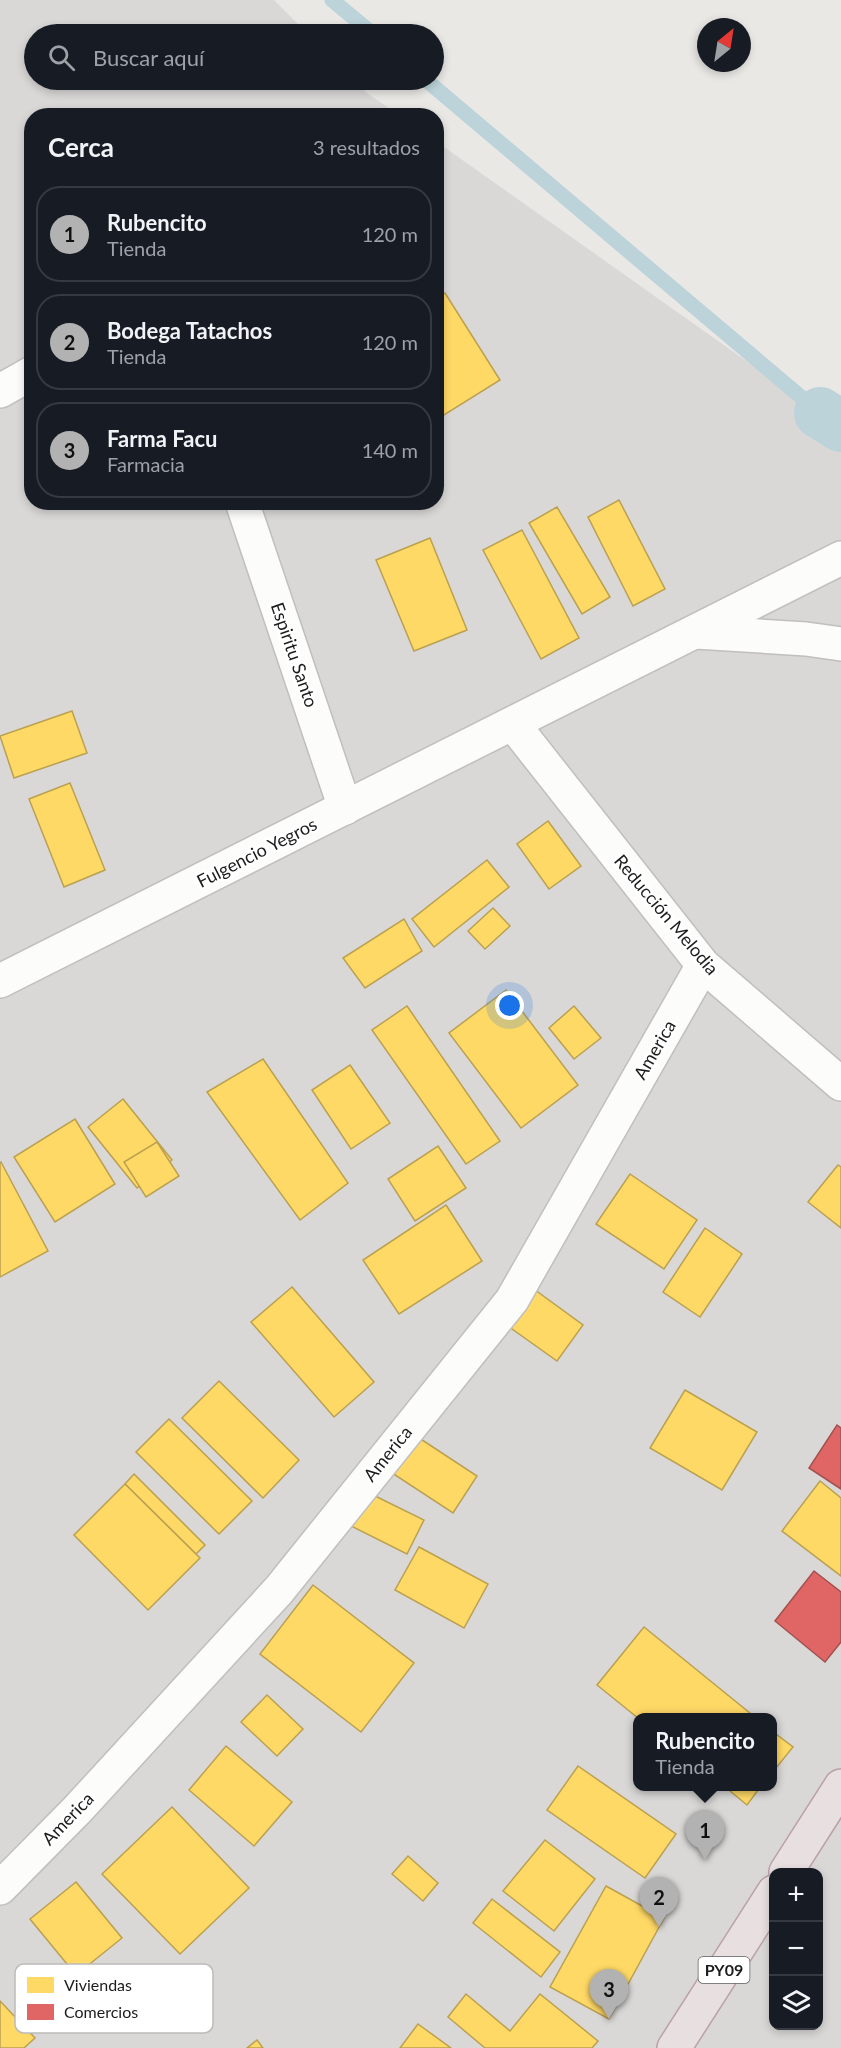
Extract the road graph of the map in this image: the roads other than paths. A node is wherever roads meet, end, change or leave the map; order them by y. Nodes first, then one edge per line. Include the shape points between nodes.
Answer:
1 (24, 378) edge
2 (0, 391) edge
3 (245, 510) edge
4 (841, 558) edge
5 (695, 632) junction
6 (841, 644) edge
7 (513, 724) junction
8 (345, 808) junction
9 (704, 965) junction
10 (0, 981) edge
11 (841, 1084) edge
12 (841, 1786) edge
13 (789, 1868) edge
14 (0, 1888) edge
15 (769, 1900) edge
16 (674, 2048) edge

1 - 2 street
3 - 8 street, Espiritu Santo
4 - 5 street, Fulgencio Yegros
5 - 6 street
5 - 7 street, Fulgencio Yegros
7 - 8 street, Fulgencio Yegros
7 - 9 street, Reducción Melodia
8 - 10 street, Fulgencio Yegros
9 - 11 street, Reducción Melodia
9 - 14 street, America via 512,1300 279,1590
12 - 13 highway
15 - 16 highway, PY09

